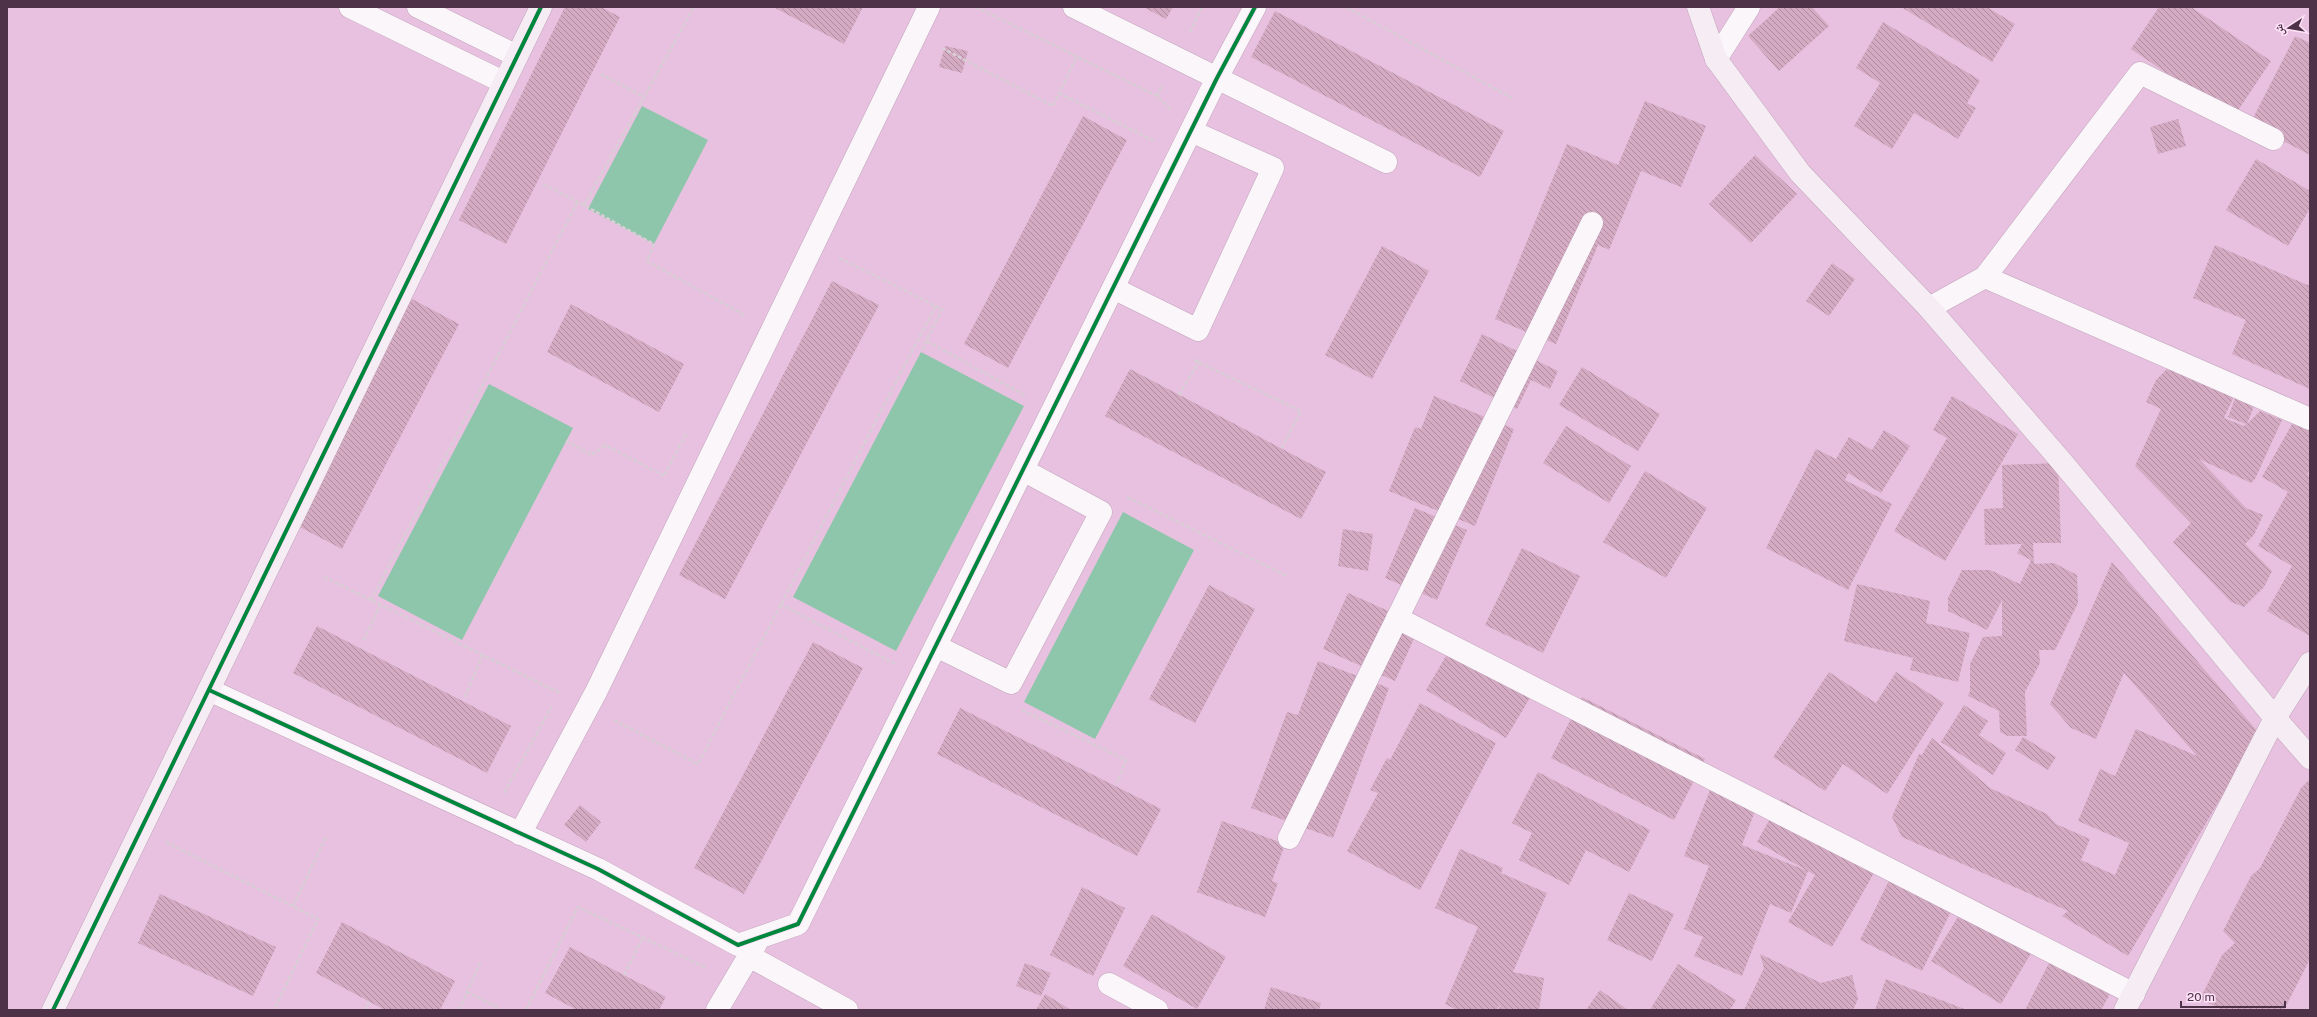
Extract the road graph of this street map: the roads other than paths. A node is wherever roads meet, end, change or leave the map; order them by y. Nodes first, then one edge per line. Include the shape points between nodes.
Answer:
1 (350, 7) edge
2 (418, 7) edge
3 (541, 7) edge
4 (929, 7) edge
5 (1074, 7) edge
6 (1255, 7) edge
7 (1698, 7) edge
8 (1749, 7) edge
9 (517, 56) junction
10 (1716, 59) junction
11 (1218, 78) junction
12 (503, 82) junction
13 (1191, 131) junction
14 (2273, 139) dead end
15 (1386, 162) dead end
16 (1592, 223) dead end
17 (1985, 277) junction
18 (1113, 288) junction
19 (1929, 308) junction
20 (2310, 419) edge
21 (1023, 470) junction
22 (1397, 618) junction
23 (936, 646) junction
24 (2310, 663) edge
25 (209, 690) junction
26 (2274, 718) junction
27 (2310, 758) edge
28 (520, 834) junction
29 (1289, 838) dead end
30 (754, 947) junction
31 (1108, 984) dead end
32 (2129, 1002) edge
33 (54, 1010) edge
34 (717, 1010) edge
35 (847, 1010) edge
36 (1156, 1010) edge

1 - 12 street
2 - 9 street
3 - 9 street
4 - 28 street via 596,692
5 - 11 street
6 - 11 street
7 - 10 street
8 - 10 street
9 - 12 street
10 - 19 street via 1800,173
11 - 13 street
11 - 15 street
12 - 25 street
13 - 18 street
13 - 18 street via 1273,168 1198,330
14 - 17 street via 2140,73
16 - 22 street
17 - 19 street
17 - 20 street
18 - 21 street
19 - 26 street via 2062,462
21 - 23 street
21 - 23 street via 1100,512 1011,683
22 - 29 street
22 - 32 street
23 - 30 street via 798,924
24 - 26 street
25 - 28 street
25 - 33 street
26 - 27 street
26 - 32 street
28 - 30 street via 598,869 738,945
30 - 34 street
30 - 35 street
31 - 36 street

